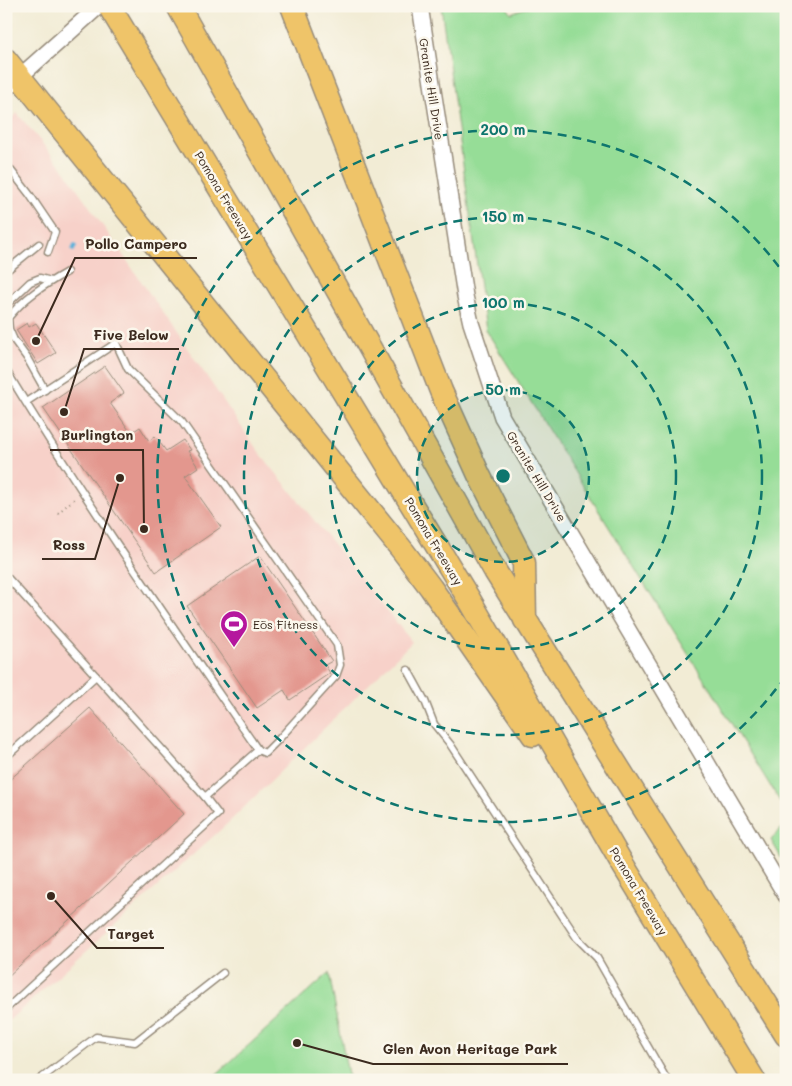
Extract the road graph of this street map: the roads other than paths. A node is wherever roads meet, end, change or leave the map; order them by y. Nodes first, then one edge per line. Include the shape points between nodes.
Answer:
1 (99, 6) edge
2 (109, 6) edge
3 (178, 6) edge
4 (292, 6) edge
5 (420, 6) edge
6 (11, 76) edge
7 (6, 164) edge
8 (39, 244) dead end
9 (48, 252) dead end
10 (6, 271) edge
11 (67, 272) dead end
12 (51, 281) junction
13 (6, 305) edge
14 (6, 332) edge
15 (13, 338) junction
16 (6, 370) edge
17 (45, 390) junction
18 (26, 402) junction
19 (6, 576) edge
20 (525, 621) junction
21 (408, 670) dead end
22 (96, 676) junction
23 (258, 750) junction
24 (6, 757) edge
25 (205, 798) junction
26 (623, 865) junction
27 (786, 896) edge
28 (223, 974) dead end
29 (6, 1009) edge
30 (786, 1035) edge
31 (39, 1080) edge
32 (667, 1080) edge
33 (754, 1080) edge

1 - 6 street
2 - 26 highway, Pomona Freeway via 469,599
3 - 20 highway
4 - 20 highway via 441,391 524,563
5 - 27 street, Granite Hill Drive via 465,296 502,417
6 - 26 highway via 403,551
7 - 9 lane via 55,232
8 - 10 lane
11 - 12 lane
12 - 13 lane via 40,278 30,282
12 - 15 lane via 26,298 8,318
14 - 15 lane
15 - 17 lane
16 - 18 lane
17 - 18 lane
17 - 23 lane via 116,343 128,369 182,422 337,645 340,665 336,676 265,753
18 - 23 lane via 74,480
19 - 22 lane
20 - 30 highway
21 - 32 lane via 434,724 577,938 598,958
22 - 24 lane
22 - 25 lane
23 - 25 lane
25 - 29 lane via 218,814
26 - 33 highway, Pomona Freeway
28 - 31 lane via 135,1042 96,1036

